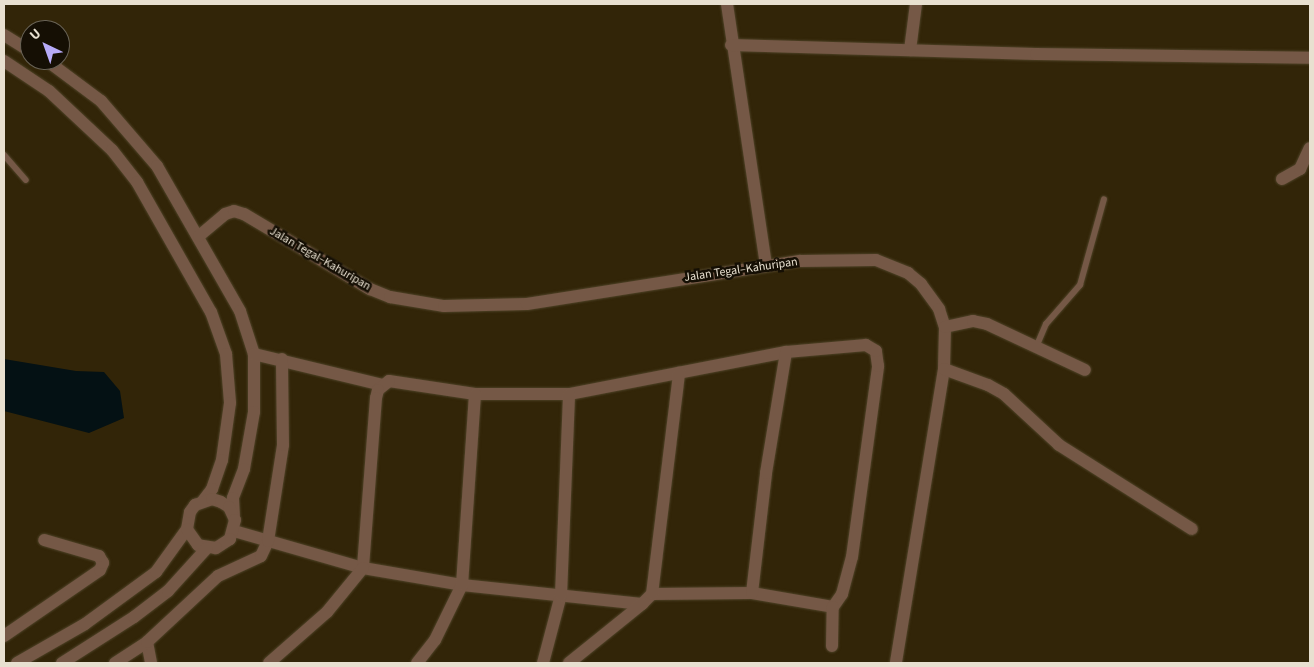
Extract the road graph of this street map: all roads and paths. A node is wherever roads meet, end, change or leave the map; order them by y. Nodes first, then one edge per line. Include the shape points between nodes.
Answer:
1 (727, 4) edge
2 (916, 4) edge
3 (4, 35) edge
4 (20, 44) edge
5 (731, 45) junction
6 (910, 50) junction
7 (1310, 58) edge
8 (4, 60) edge
9 (59, 70) edge
10 (1310, 148) edge
11 (4, 155) edge
12 (1282, 179) dead end
13 (26, 180) dead end
14 (1104, 199) dead end
15 (199, 236) junction
16 (766, 265) junction
17 (945, 327) junction
18 (1037, 345) junction
19 (786, 352) junction
20 (254, 354) junction
21 (282, 359) junction
22 (944, 370) junction
23 (1085, 370) dead end
24 (680, 372) junction
25 (382, 385) junction
26 (475, 394) junction
27 (569, 394) junction
28 (203, 501) junction
29 (234, 514) junction
30 (187, 529) junction
31 (1192, 529) dead end
32 (234, 531) junction
33 (44, 540) dead end
34 (268, 541) junction
35 (207, 548) junction
36 (363, 568) junction
37 (462, 585) junction
38 (652, 594) junction
39 (752, 594) junction
40 (561, 595) junction
41 (642, 604) junction
42 (833, 607) junction
43 (4, 636) edge
44 (147, 642) junction
45 (832, 646) dead end
46 (17, 663) edge
47 (62, 663) edge
48 (115, 663) edge
49 (151, 663) edge
50 (269, 663) edge
51 (417, 663) edge
52 (543, 663) edge
53 (569, 663) edge
54 (896, 663) edge

1 - 5 street
2 - 6 street
3 - 4 street
5 - 6 street
5 - 16 street
6 - 7 street
8 - 28 street via 49,91 112,150 137,182 211,312 226,354 230,403 222,460 212,489
9 - 15 street via 101,102 157,166
10 - 12 street via 1300,169
11 - 13 lane
14 - 18 lane via 1080,285 1046,324
15 - 16 street, Jalan Tegal–Kahuripan via 225,214 234,211 370,289 390,297 444,306 484,308 527,304
15 - 20 street via 240,311
16 - 17 street, Jalan Tegal–Kahuripan via 852,258 893,265 921,284 938,309
17 - 18 street via 966,322 987,324
17 - 22 street, Jalan Tegal–Kahuripan
18 - 23 street
19 - 24 street
19 - 39 street via 766,472
19 - 42 street via 866,345 876,354 868,451 852,557 842,594
20 - 21 street
20 - 29 street via 254,412 244,469 233,498
21 - 25 street
21 - 34 street via 283,446
22 - 31 street via 1004,394 1059,444
22 - 54 street, Jalan Tegal–Kahuripan
24 - 27 street
24 - 38 street
25 - 26 street via 396,381
25 - 36 street via 376,398
26 - 27 street
26 - 37 street
27 - 40 street
28 - 29 street via 221,502
28 - 30 street via 190,512
29 - 32 street
30 - 35 street via 191,538
30 - 46 street via 156,572 85,624
32 - 34 street
32 - 35 street via 224,545
33 - 43 street via 99,556 103,563 100,570
34 - 36 street
34 - 44 street via 261,556 218,576
35 - 47 street via 168,590 134,617
36 - 37 street
36 - 50 street via 326,612
37 - 40 street
37 - 51 street via 436,640
38 - 39 street
38 - 41 street
39 - 42 street
40 - 41 street
40 - 52 street
41 - 53 street
42 - 45 street
44 - 48 street
44 - 49 street

